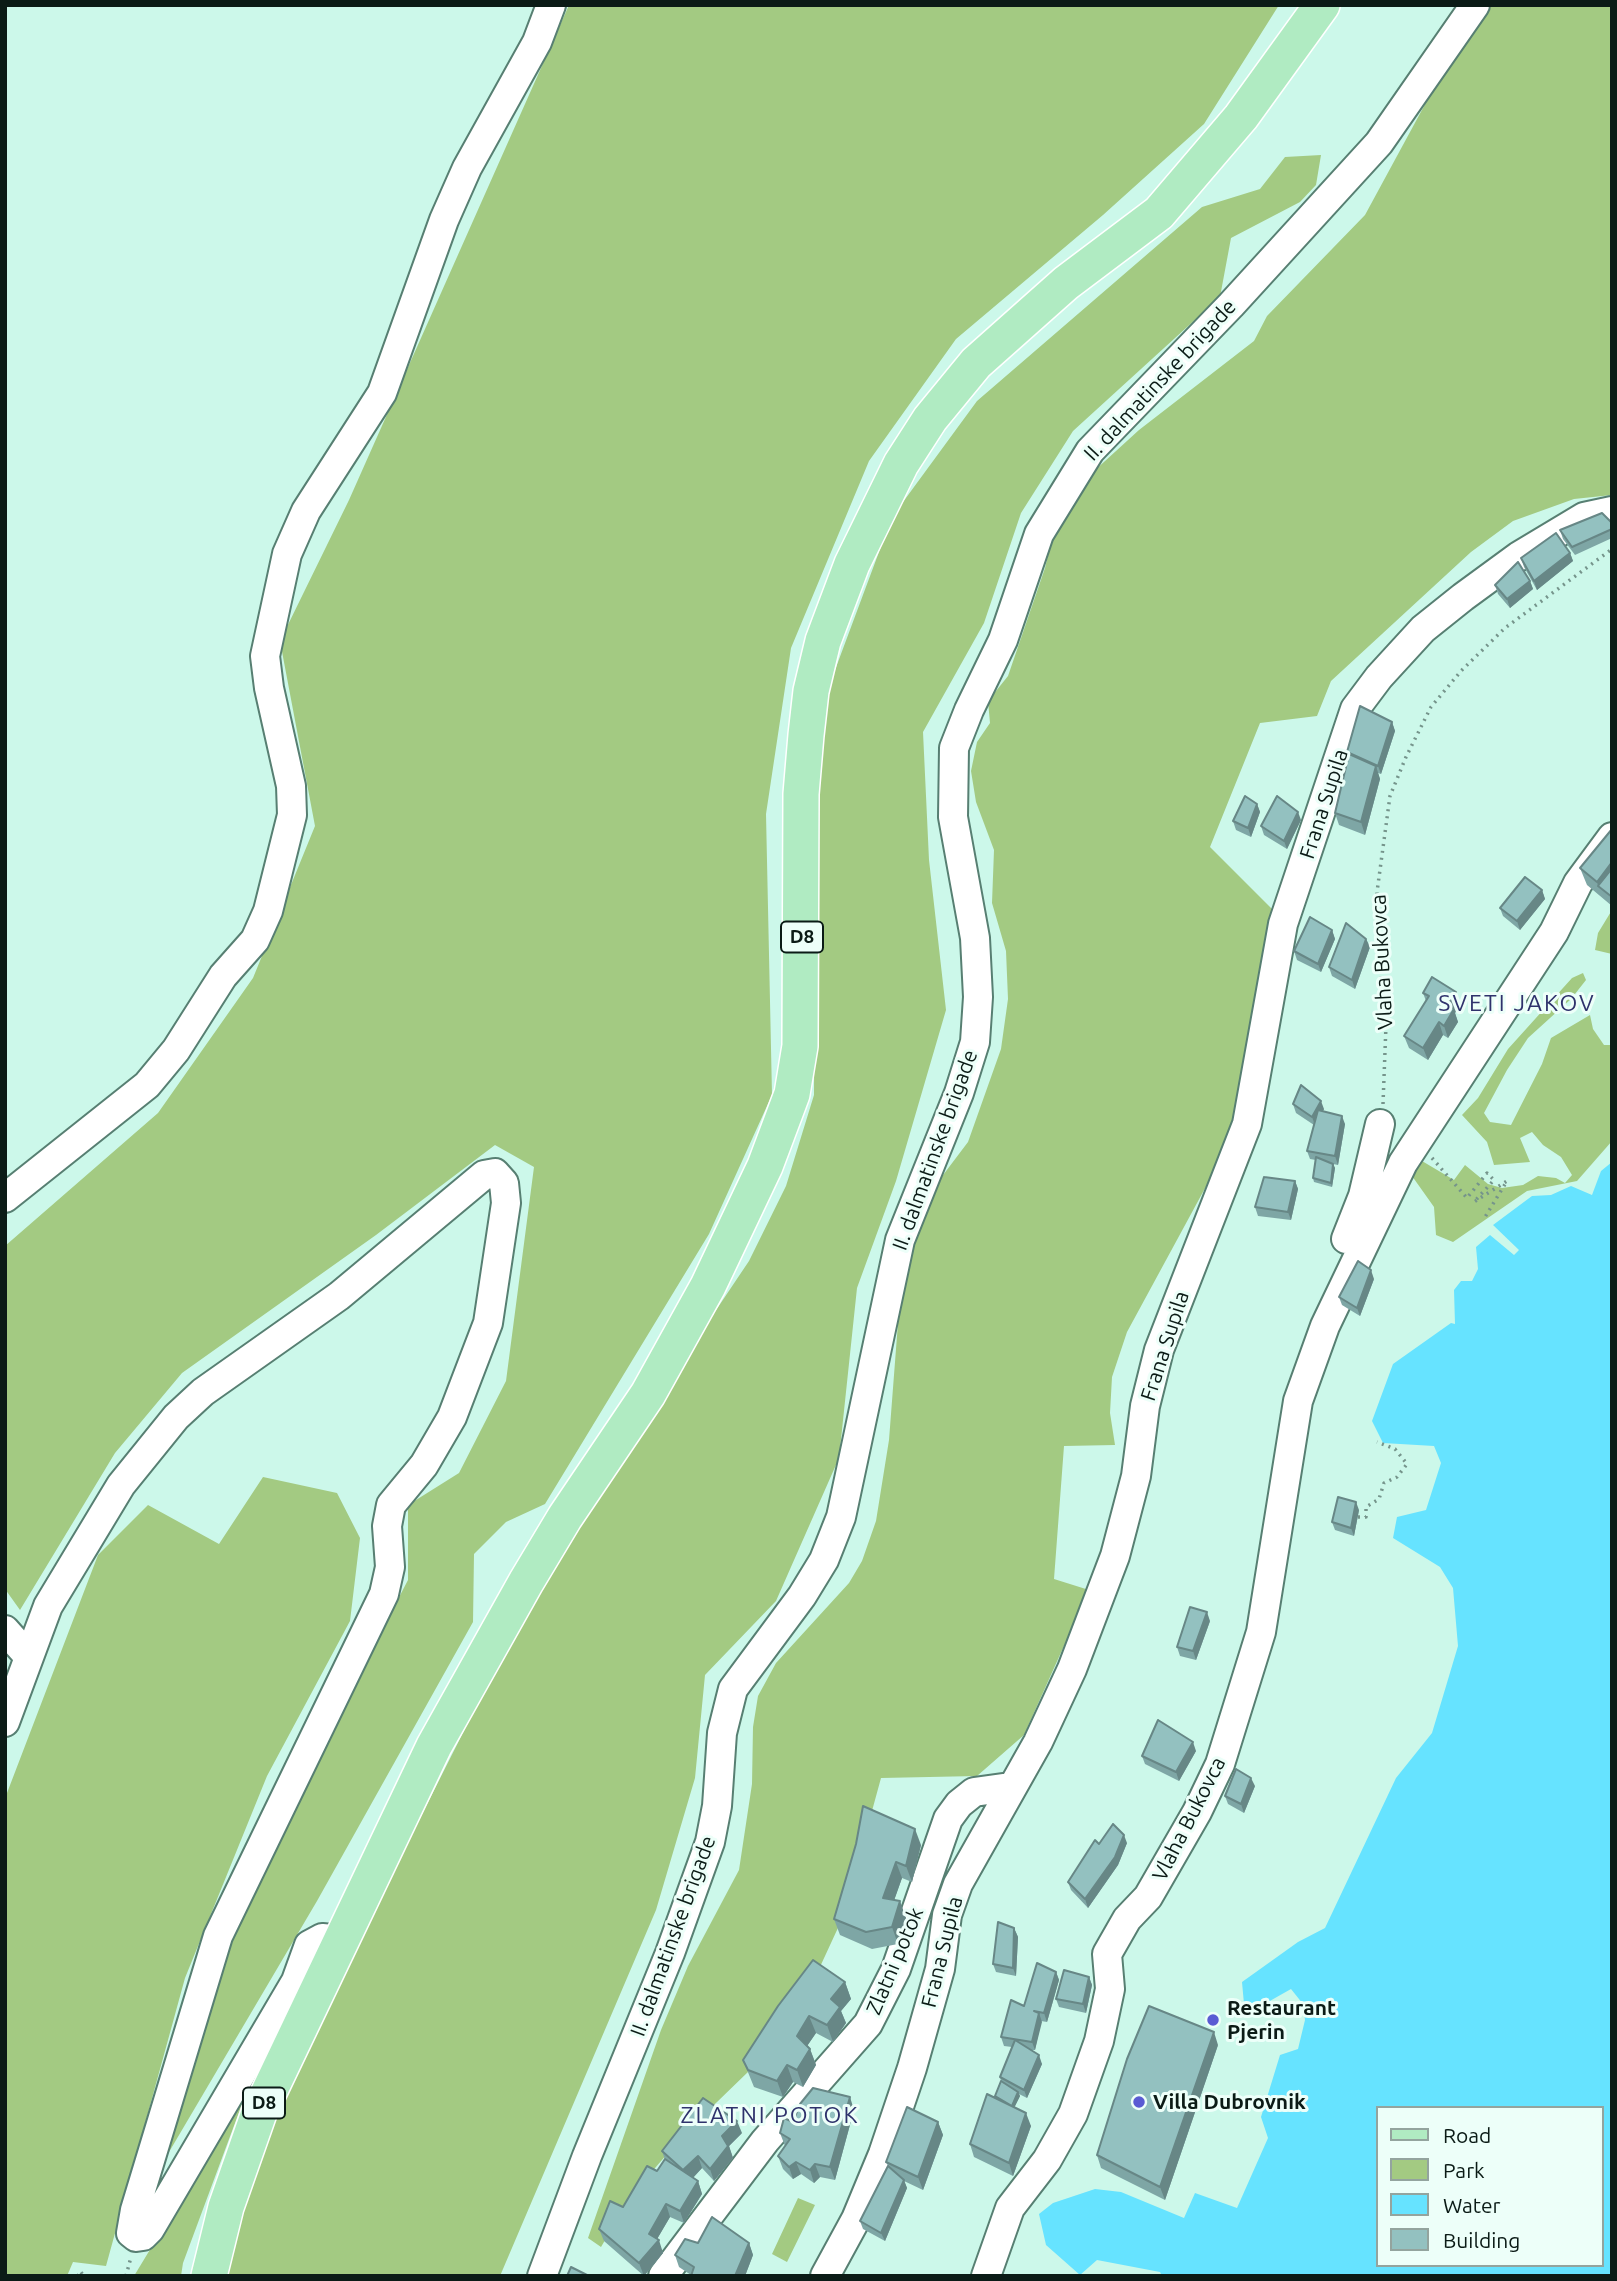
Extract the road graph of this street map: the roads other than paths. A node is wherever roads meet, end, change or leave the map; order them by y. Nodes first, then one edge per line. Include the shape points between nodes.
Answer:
1 (551, 5) edge
2 (1322, 5) edge
3 (1475, 5) edge
4 (1612, 511) edge
5 (1612, 837) edge
6 (1380, 1124) road end
7 (5, 1198) edge
8 (1340, 1292) junction
9 (5, 1630) edge
10 (29, 1657) junction
11 (5, 1722) edge
12 (1010, 1787) junction
13 (342, 1940) junction
14 (209, 2276) edge
15 (542, 2276) edge
16 (663, 2276) edge
17 (825, 2276) edge
18 (986, 2276) edge

1 - 7 street via 537,42 467,168 444,220 382,393 306,511 287,554 265,656 291,786 292,815 268,911 255,940 223,975 176,1050 147,1085
2 - 13 main road, D8 via 1241,117 1159,212 1066,283 976,363 930,419 901,464 852,564 823,641 811,691 801,793 800,1046 792,1094 765,1166 708,1286 648,1394 565,1517 434,1746
3 - 15 street, II. dalmatinske brigade via 1379,143 1090,451 1039,534 1003,640 954,748 953,817 975,938 975,1042 900,1240 841,1517 824,1560 733,1689 722,1732 718,1806 710,1842
4 - 12 street, Frana Supila via 1584,517 1463,597 1423,629 1356,709 1283,924 1247,1124 1159,1350 1145,1406 1136,1476 1115,1556 1072,1669 1038,1742
5 - 8 street, Vlaha Bukovca via 1577,883 1554,932 1403,1163
6 - 8 street, Vlaha Bukovca via 1363,1196 1335,1265
8 - 18 street, Vlaha Bukovca via 1298,1401 1261,1632 1220,1764 1148,1896 1127,1919 1107,1954 1110,1989 1099,2041 1073,2114 1047,2160 1007,2214
9 - 10 street
10 - 11 street
10 - 13 street via 48,1606 121,1485 176,1417 203,1392 339,1296 484,1175 495,1173 504,1183 506,1203 488,1322 452,1417 424,1465 391,1505 387,1526 390,1567 384,1594 218,1936 135,2210 131,2233 136,2237 150,2229 303,1966 309,1945 330,1937
12 - 16 street, Zlatni potok via 974,1792 948,1819 896,1969 868,2024 765,2141
12 - 17 street, Frana Supila via 958,1884 947,1914 940,1969 883,2154 856,2219
13 - 14 main road, D8 via 259,2113 226,2207

